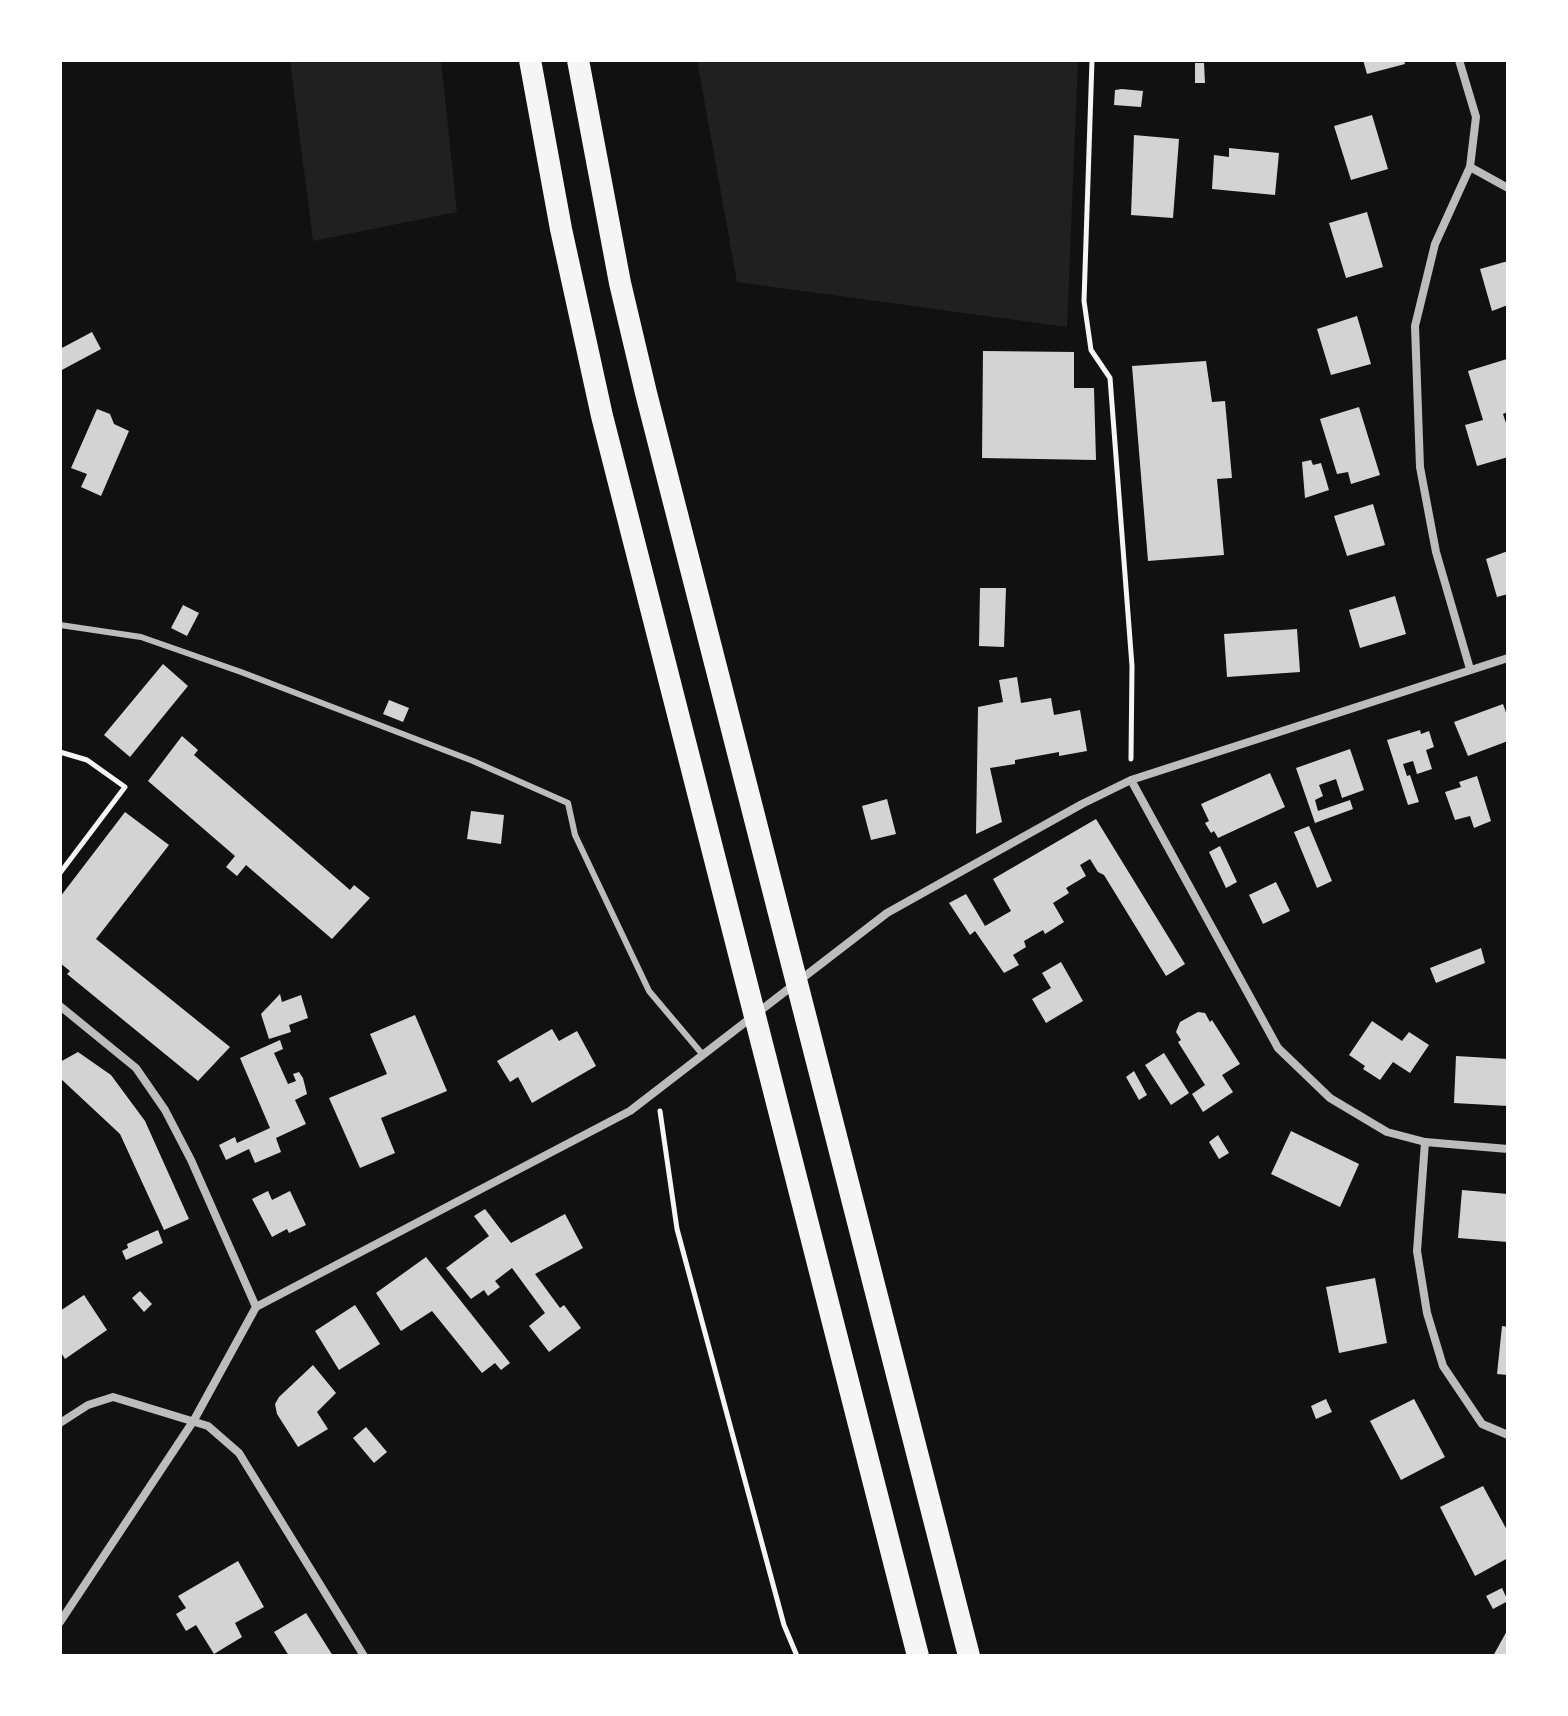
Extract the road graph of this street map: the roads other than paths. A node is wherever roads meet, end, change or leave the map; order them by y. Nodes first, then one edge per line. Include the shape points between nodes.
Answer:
1 (530, 60) edge
2 (578, 60) edge
3 (1459, 60) edge
4 (1470, 167) junction
5 (1508, 188) edge
6 (60, 625) edge
7 (1508, 658) edge
8 (1470, 669) junction
9 (1131, 780) junction
10 (60, 1006) edge
11 (703, 1055) junction
12 (1425, 1142) junction
13 (1508, 1149) edge
14 (256, 1307) junction
15 (194, 1420) junction
16 (60, 1423) edge
17 (1508, 1435) edge
18 (60, 1622) edge
19 (364, 1656) edge
20 (918, 1656) edge
21 (969, 1656) edge

1 - 20 highway via 602,416
2 - 21 highway via 646,393
3 - 4 street via 1476,117
4 - 5 street
4 - 8 street via 1435,244 1415,326 1420,467 1436,552
6 - 11 lane via 141,637 241,672 568,803 575,835 649,991
7 - 8 street
8 - 9 street
9 - 11 street via 887,913
9 - 12 street via 1278,1048 1330,1098 1387,1132
10 - 14 street via 136,1068 165,1110
11 - 14 street via 630,1111
12 - 13 street
12 - 17 street via 1417,1251 1427,1313 1443,1366 1482,1424
14 - 15 street
15 - 16 street via 113,1397
15 - 18 street
15 - 19 street via 239,1453

